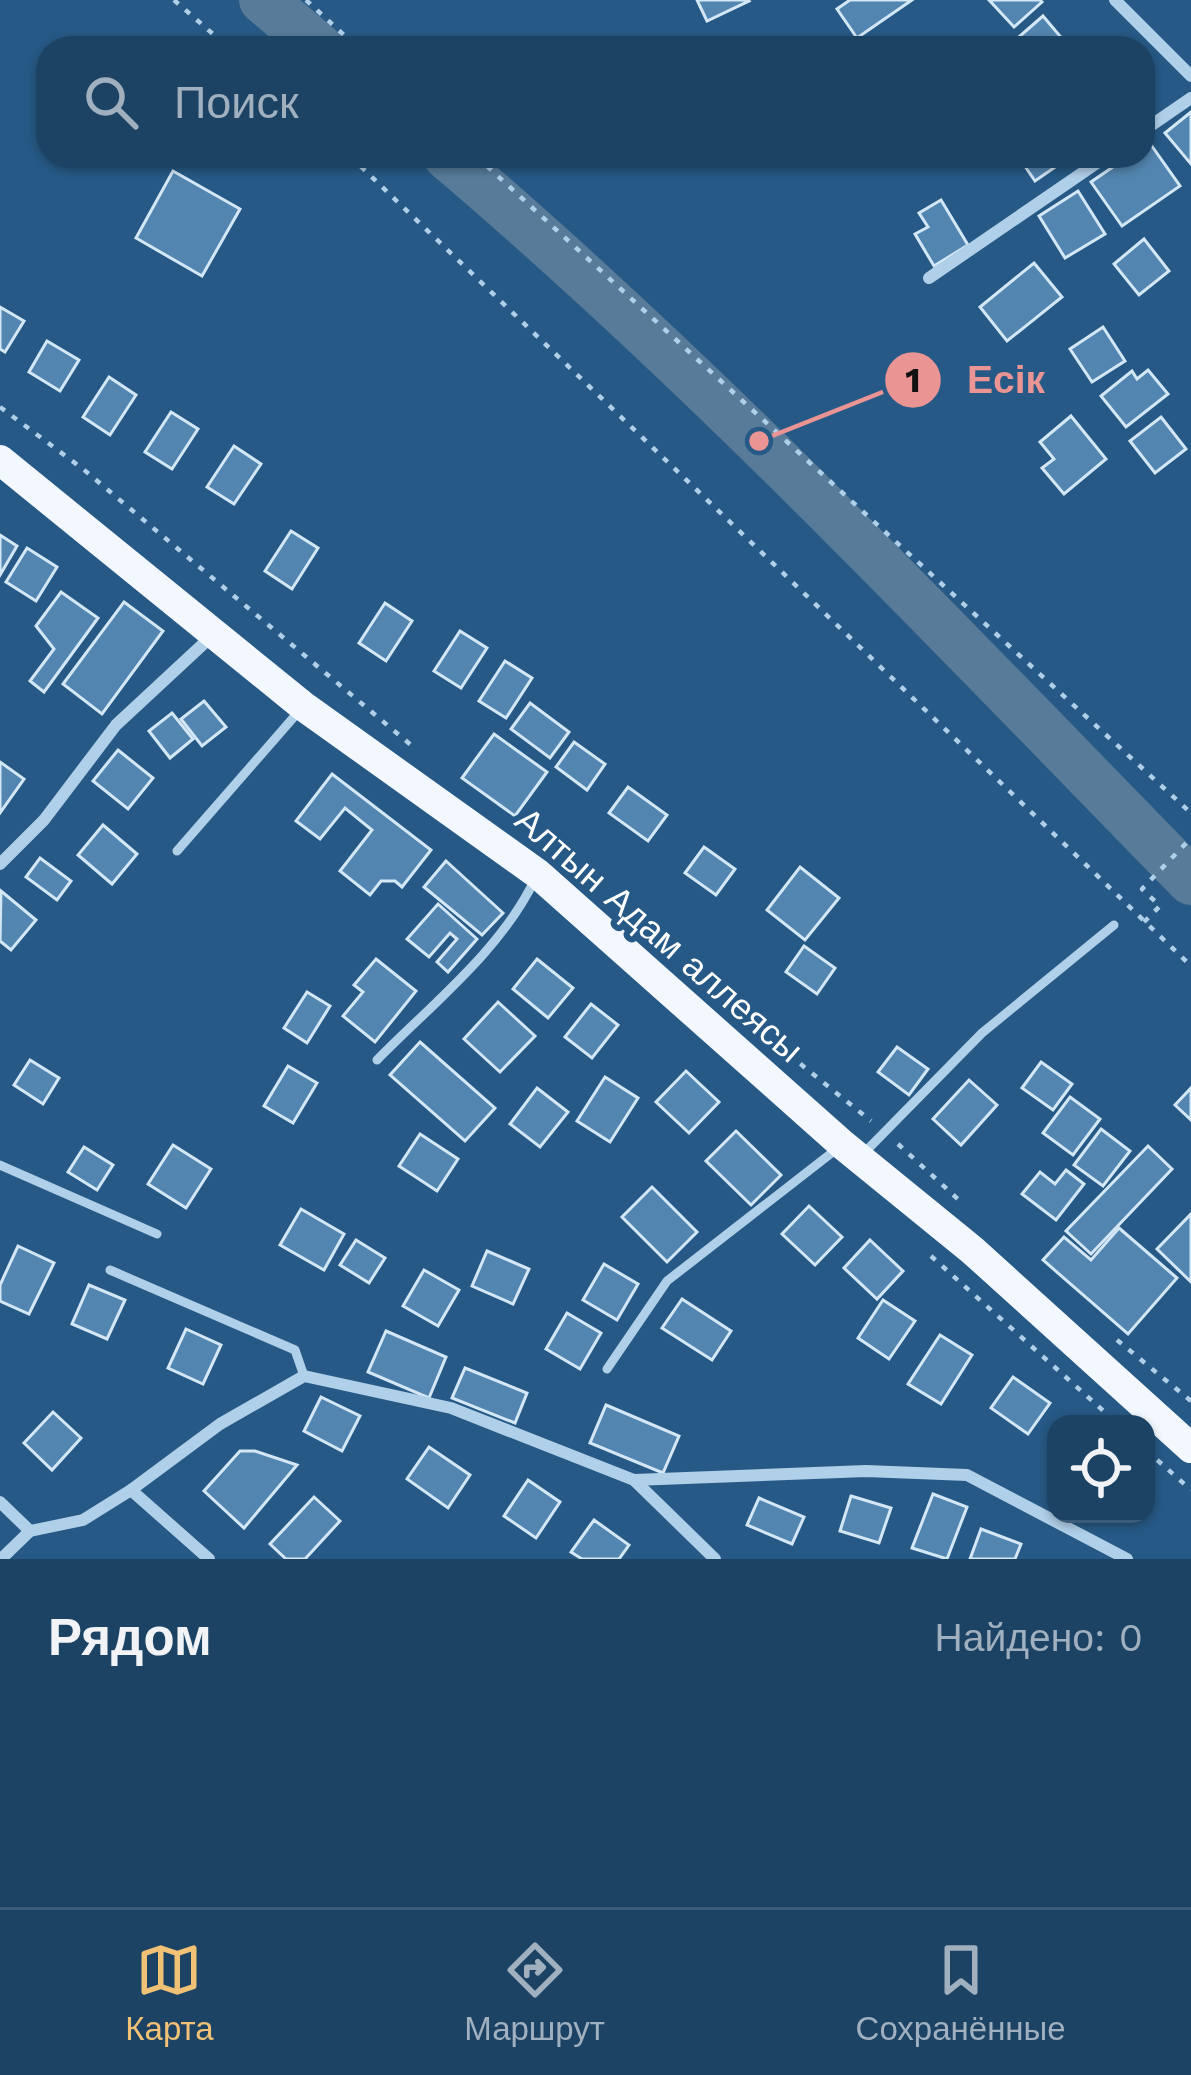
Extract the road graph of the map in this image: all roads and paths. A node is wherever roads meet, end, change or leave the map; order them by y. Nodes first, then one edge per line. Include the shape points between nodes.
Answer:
1 (174, 0) edge
2 (306, 0) edge
3 (1114, 0) edge
4 (215, 36) edge
5 (345, 36) edge
6 (1150, 36) edge
7 (1155, 40) edge
8 (1191, 76) edge
9 (1191, 98) edge
10 (1155, 123) edge
11 (362, 168) edge
12 (489, 168) edge
13 (1089, 168) edge
14 (929, 278) dead end
15 (0, 460) edge
16 (214, 634) junction
17 (303, 706) junction
18 (1191, 813) edge
19 (1191, 838) edge
20 (177, 851) dead end
21 (0, 864) edge
22 (538, 874) junction
23 (1144, 922) junction
24 (1114, 925) dead end
25 (1191, 966) edge
26 (377, 1060) dead end
27 (851, 1152) junction
28 (0, 1165) edge
29 (157, 1234) dead end
30 (927, 1253) dead end
31 (110, 1270) dead end
32 (607, 1369) dead end
33 (304, 1376) junction
34 (1108, 1415) edge
35 (1191, 1448) edge
36 (1155, 1458) edge
37 (634, 1480) junction
38 (131, 1490) junction
39 (1191, 1490) edge
40 (0, 1502) edge
41 (30, 1531) junction
42 (1, 1559) edge
43 (209, 1559) edge
44 (715, 1559) edge
45 (1127, 1559) edge

1 - 4 path
2 - 5 path
3 - 6 street
7 - 8 street
9 - 10 street
11 - 23 path
12 - 18 path
13 - 14 street
15 - 16 main road, Алтын Адам аллеясы
16 - 17 main road, Алтын Адам аллеясы
16 - 21 street via 116,725
17 - 20 lane
17 - 22 main road, Алтын Адам аллеясы
19 - 23 path via 1142,889 1160,906
22 - 26 lane via 478,956
22 - 27 main road, Алтын Адам аллеясы
23 - 25 path
24 - 27 lane
27 - 32 lane via 667,1281
27 - 35 main road, Алтын Адам аллеясы
28 - 29 lane
30 - 34 path
31 - 33 lane via 295,1350
33 - 37 street via 452,1408
33 - 38 street via 220,1424
36 - 39 path
37 - 44 street
37 - 45 street via 967,1475
38 - 41 street via 83,1520
38 - 43 street
40 - 41 street
41 - 42 street

